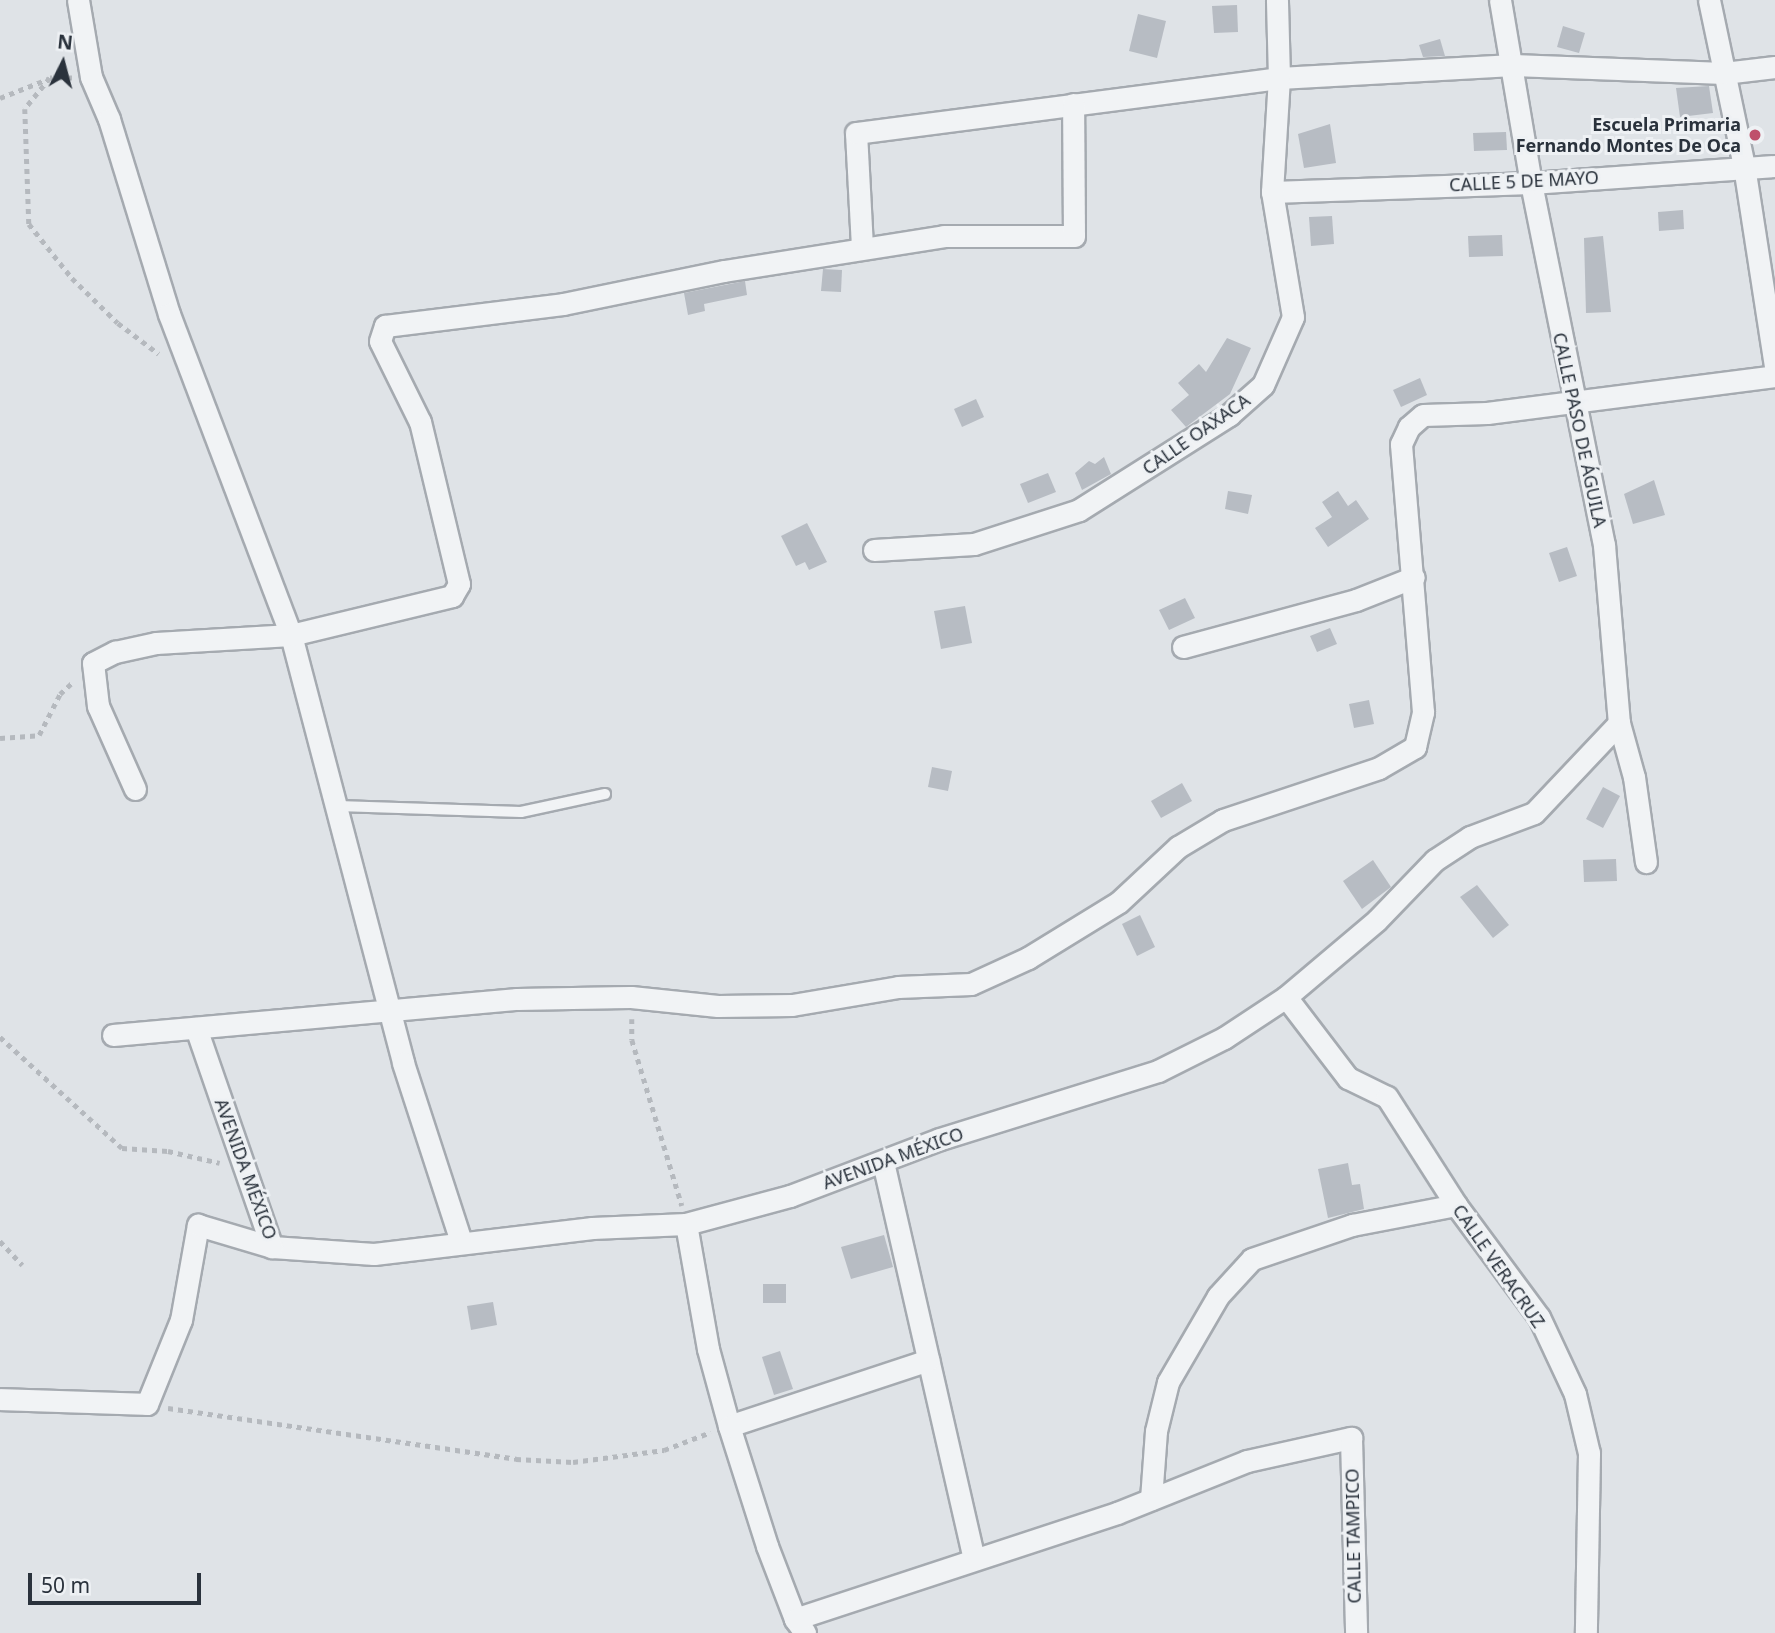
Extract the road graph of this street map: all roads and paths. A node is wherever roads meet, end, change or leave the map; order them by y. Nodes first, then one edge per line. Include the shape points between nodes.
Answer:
1 (78, 0) edge
2 (1277, 0) edge
3 (1500, 0) edge
4 (1709, 0) edge
5 (1513, 65) junction
6 (1775, 67) edge
7 (1724, 73) junction
8 (50, 78) junction
9 (91, 78) junction
10 (1279, 78) junction
11 (0, 98) edge
12 (1073, 104) junction
13 (1744, 166) junction
14 (1775, 166) edge
15 (1531, 183) junction
16 (1272, 192) junction
17 (862, 247) junction
18 (162, 360) dead end
19 (1775, 366) edge
20 (1775, 376) edge
21 (1572, 399) junction
22 (874, 550) dead end
23 (1414, 578) junction
24 (291, 635) junction
25 (1183, 647) dead end
26 (93, 663) junction
27 (1619, 723) junction
28 (0, 738) edge
29 (135, 789) dead end
30 (605, 794) dead end
31 (338, 806) junction
32 (1646, 862) dead end
33 (1286, 996) junction
34 (631, 997) junction
35 (389, 1010) junction
36 (196, 1028) junction
37 (113, 1035) dead end
38 (0, 1037) edge
39 (883, 1162) junction
40 (245, 1170) junction
41 (1455, 1205) junction
42 (686, 1224) junction
43 (0, 1241) edge
44 (461, 1241) junction
45 (272, 1247) junction
46 (22, 1265) dead end
47 (928, 1360) junction
48 (0, 1399) edge
49 (147, 1404) junction
50 (729, 1426) junction
51 (1151, 1499) junction
52 (974, 1558) junction
53 (800, 1626) edge
54 (1356, 1633) edge
55 (1586, 1633) edge

1 - 9 street
2 - 10 street, CALLE OAXACA
3 - 5 street, CALLE PASO DE ÁGUILA
4 - 7 street
5 - 7 street
5 - 10 street
5 - 15 street, CALLE PASO DE ÁGUILA
6 - 7 street
7 - 13 street
8 - 9 path
8 - 11 path
8 - 18 path via 25,109 29,224 72,278 118,323 157,349
9 - 24 street via 169,314
10 - 12 street
10 - 16 street, CALLE OAXACA
12 - 17 street via 856,133
12 - 17 street via 1074,236 944,236
13 - 14 street, CALLE 5 DE MAYO
13 - 15 street, CALLE 5 DE MAYO
13 - 19 street
15 - 16 street, CALLE 5 DE MAYO
15 - 21 street, CALLE PASO DE ÁGUILA
16 - 22 street, CALLE OAXACA via 1293,317 1263,385 1229,415 1079,510 974,544
17 - 24 street via 563,304 385,326 380,341 420,422 459,584 452,596
20 - 21 street
21 - 23 street via 1487,413 1423,415 1409,427 1401,444
21 - 27 street, CALLE PASO DE ÁGUILA via 1605,545
23 - 25 street via 1356,600
23 - 34 street via 1423,712 1415,747 1379,768 1223,820 1178,848 1119,902 1028,958 971,984 898,986 792,1005 718,1006
24 - 26 street via 156,643 115,652
24 - 31 street
26 - 28 path via 60,694 39,735
26 - 29 street via 98,706
27 - 32 street, CALLE PASO DE ÁGUILA via 1634,777
27 - 33 street, AVENIDA MÉXICO via 1534,813 1470,836 1435,860 1377,919
30 - 31 lane via 521,812
31 - 35 street
33 - 39 street, AVENIDA MÉXICO via 1224,1038 1158,1071 940,1139
33 - 41 street, CALLE VERACRUZ via 1348,1079 1387,1097
34 - 35 street via 517,999
34 - 42 path via 632,1040 670,1156
35 - 36 street
35 - 44 street
36 - 37 street
36 - 40 street, AVENIDA MÉXICO
38 - 40 path via 121,1149 168,1151
39 - 42 street, AVENIDA MÉXICO via 790,1196
39 - 47 street
40 - 45 street, AVENIDA MÉXICO
41 - 51 street via 1352,1226 1252,1259 1218,1296 1168,1382 1156,1431
41 - 55 street, CALLE VERACRUZ via 1539,1317 1575,1394 1589,1453
42 - 44 street, AVENIDA MÉXICO
42 - 50 street via 708,1349
43 - 46 path
44 - 45 street, AVENIDA MÉXICO via 374,1254
45 - 49 street via 198,1225 181,1320
47 - 50 street
47 - 52 street
48 - 49 street
49 - 50 path via 516,1459 573,1462 664,1450
50 - 53 street
51 - 52 street
51 - 54 street, CALLE TAMPICO via 1247,1461 1351,1438
52 - 53 street

